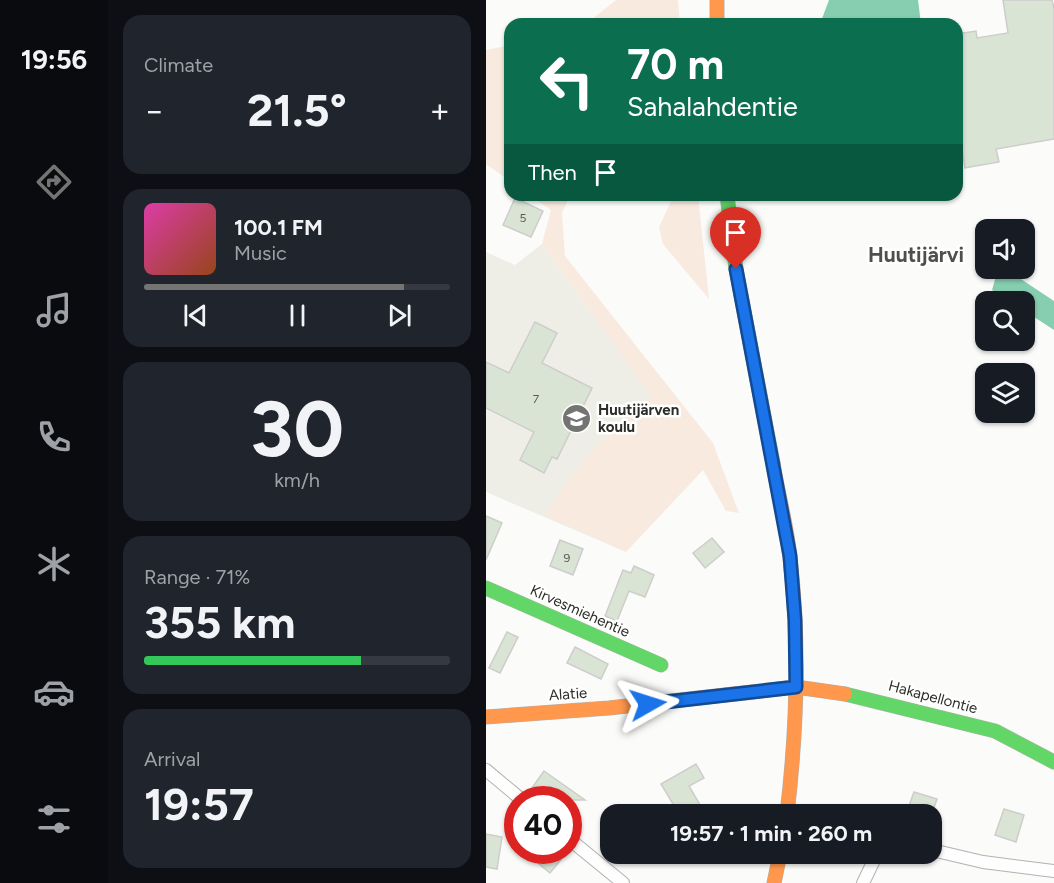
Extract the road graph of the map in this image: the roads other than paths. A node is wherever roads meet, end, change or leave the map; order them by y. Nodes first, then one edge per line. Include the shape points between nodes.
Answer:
1 (717, 0) edge
2 (717, 18) edge
3 (728, 201) edge
4 (486, 588) edge
5 (661, 665) dead end
6 (796, 687) junction
7 (486, 717) edge
8 (1054, 762) edge
9 (486, 770) edge
10 (505, 786) edge
11 (788, 804) edge
12 (582, 849) edge
13 (942, 852) edge
14 (778, 864) edge
15 (872, 864) edge
16 (1054, 871) edge
17 (623, 883) edge
18 (774, 883) edge
19 (863, 883) edge

1 - 2 street
3 - 6 street via 736,269 790,556
4 - 5 street, Kirvesmiehentie
6 - 7 street, Alatie
6 - 8 street, Hakapellontie via 865,697 996,731
6 - 11 street via 796,735
9 - 10 street
12 - 17 street
13 - 16 street
14 - 18 street
15 - 19 street

